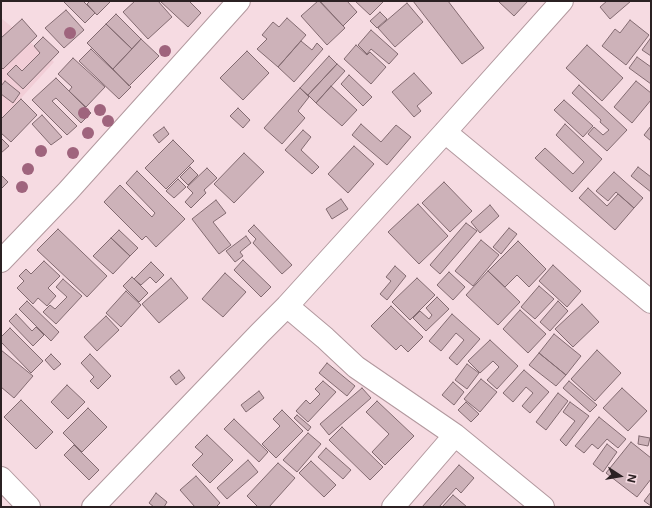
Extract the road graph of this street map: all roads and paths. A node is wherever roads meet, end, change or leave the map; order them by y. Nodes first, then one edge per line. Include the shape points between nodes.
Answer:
1 (239, 1) edge
2 (562, 1) edge
3 (445, 132) junction
4 (1, 261) edge
5 (650, 300) edge
6 (287, 306) junction
7 (455, 435) junction
8 (1, 478) edge
9 (29, 507) edge
10 (93, 507) edge
11 (393, 507) edge
12 (544, 507) edge

1 - 4 street via 68,192
2 - 3 street
3 - 5 street
3 - 6 street
6 - 7 street via 356,367
6 - 10 street
7 - 11 street
7 - 12 street
8 - 9 street

